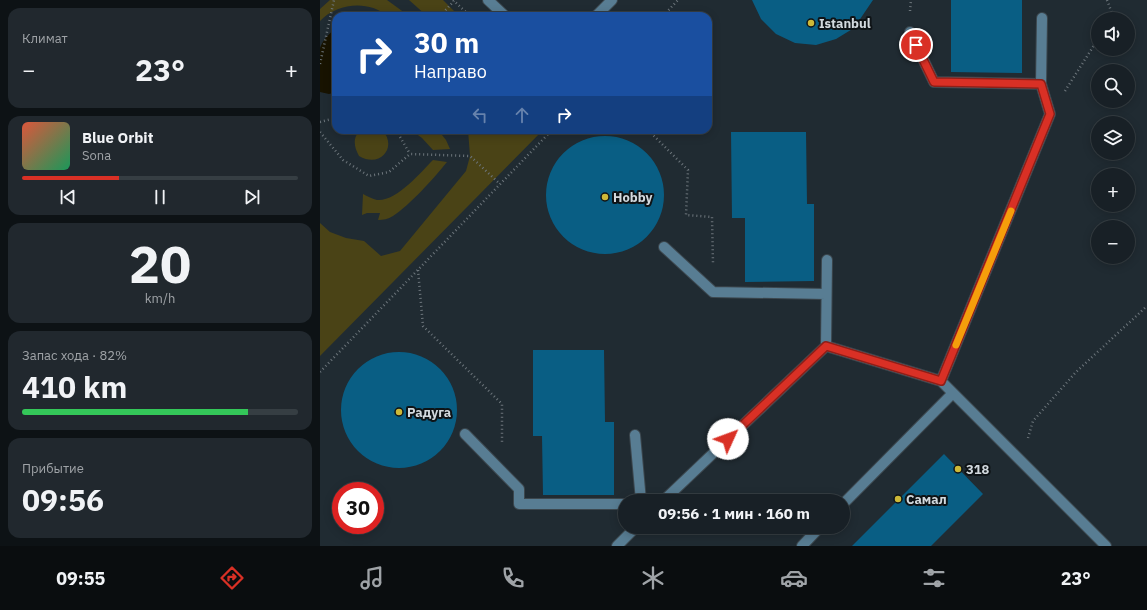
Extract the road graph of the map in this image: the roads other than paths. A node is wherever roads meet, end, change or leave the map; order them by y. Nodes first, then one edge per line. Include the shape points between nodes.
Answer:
1 (488, 0) edge
2 (612, 0) edge
3 (501, 12) edge
4 (600, 12) edge
5 (1042, 18) dead end
6 (910, 32) dead end
7 (1041, 84) junction
8 (664, 247) dead end
9 (827, 260) dead end
10 (826, 294) junction
11 (826, 346) junction
12 (941, 381) junction
13 (953, 393) junction
14 (465, 434) dead end
15 (635, 435) dead end
16 (639, 494) edge
17 (670, 494) edge
18 (850, 497) edge
19 (618, 504) edge
20 (629, 534) edge
21 (813, 534) edge
22 (617, 546) edge
23 (802, 546) edge
24 (1106, 546) edge

1 - 3 street
2 - 4 street
5 - 7 street
6 - 7 street via 934,82
7 - 12 street via 1050,114
8 - 10 street via 713,292
9 - 10 street
10 - 11 street
11 - 12 street
11 - 17 street
12 - 13 street
13 - 18 street
13 - 24 street
14 - 19 street via 519,489 519,504
15 - 16 street
20 - 22 street
21 - 23 street

